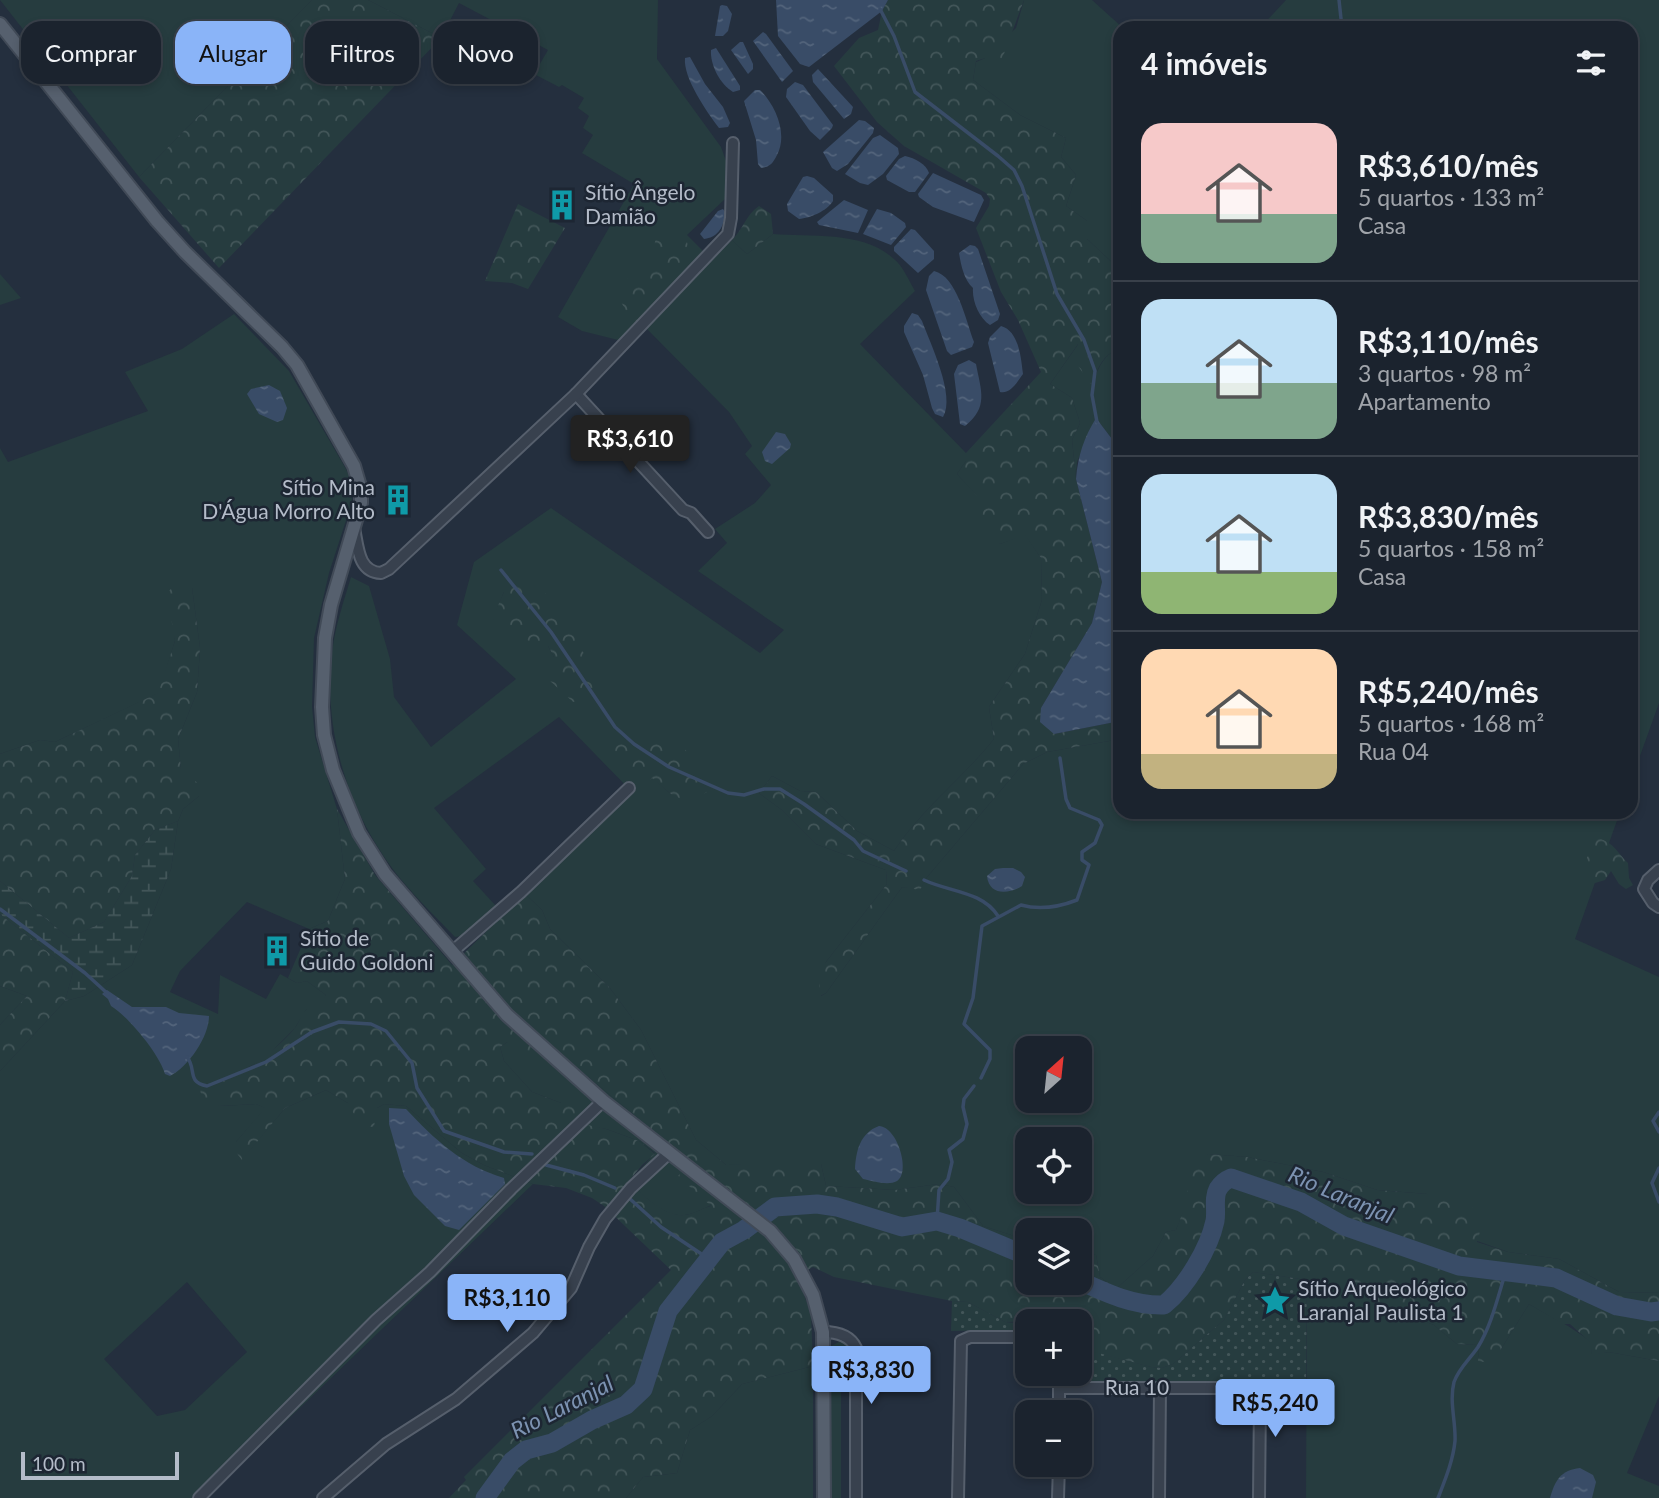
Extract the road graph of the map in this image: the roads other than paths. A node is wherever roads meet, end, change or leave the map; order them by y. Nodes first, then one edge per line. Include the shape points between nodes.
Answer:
1 (0, 24) edge
2 (733, 143) dead end
3 (576, 394) junction
4 (354, 528) junction
5 (708, 532) dead end
6 (629, 788) dead end
7 (1659, 870) edge
8 (1659, 907) edge
9 (453, 951) junction
10 (603, 1101) junction
11 (669, 1153) junction
12 (823, 1332) junction
13 (1015, 1337) edge
14 (1059, 1388) joint
15 (1160, 1388) junction
16 (1059, 1400) edge
17 (1059, 1477) edge
18 (199, 1498) edge
19 (323, 1498) edge
20 (824, 1498) edge
21 (856, 1498) edge
22 (958, 1498) edge
23 (1058, 1498) edge
24 (1159, 1498) edge
25 (1259, 1498) edge

1 - 4 main road via 184,253 297,365 358,478 361,503
2 - 3 street via 728,234
3 - 4 street via 389,569 381,573 365,568
3 - 5 street
4 - 9 main road via 325,638 322,707 332,770 375,861
6 - 9 street
7 - 8 street via 1644,889
9 - 10 main road via 529,1036
10 - 11 main road
10 - 18 street
11 - 12 main road via 770,1231 802,1271
11 - 19 street via 606,1219 571,1287 533,1333 456,1399 386,1444
12 - 20 main road
12 - 21 street via 844,1336 856,1348
13 - 22 street via 961,1341
14 - 15 street, Rua 10
14 - 16 street
15 - 24 street
15 - 25 street, Rua 10 via 1246,1388 1257,1392
17 - 23 street

